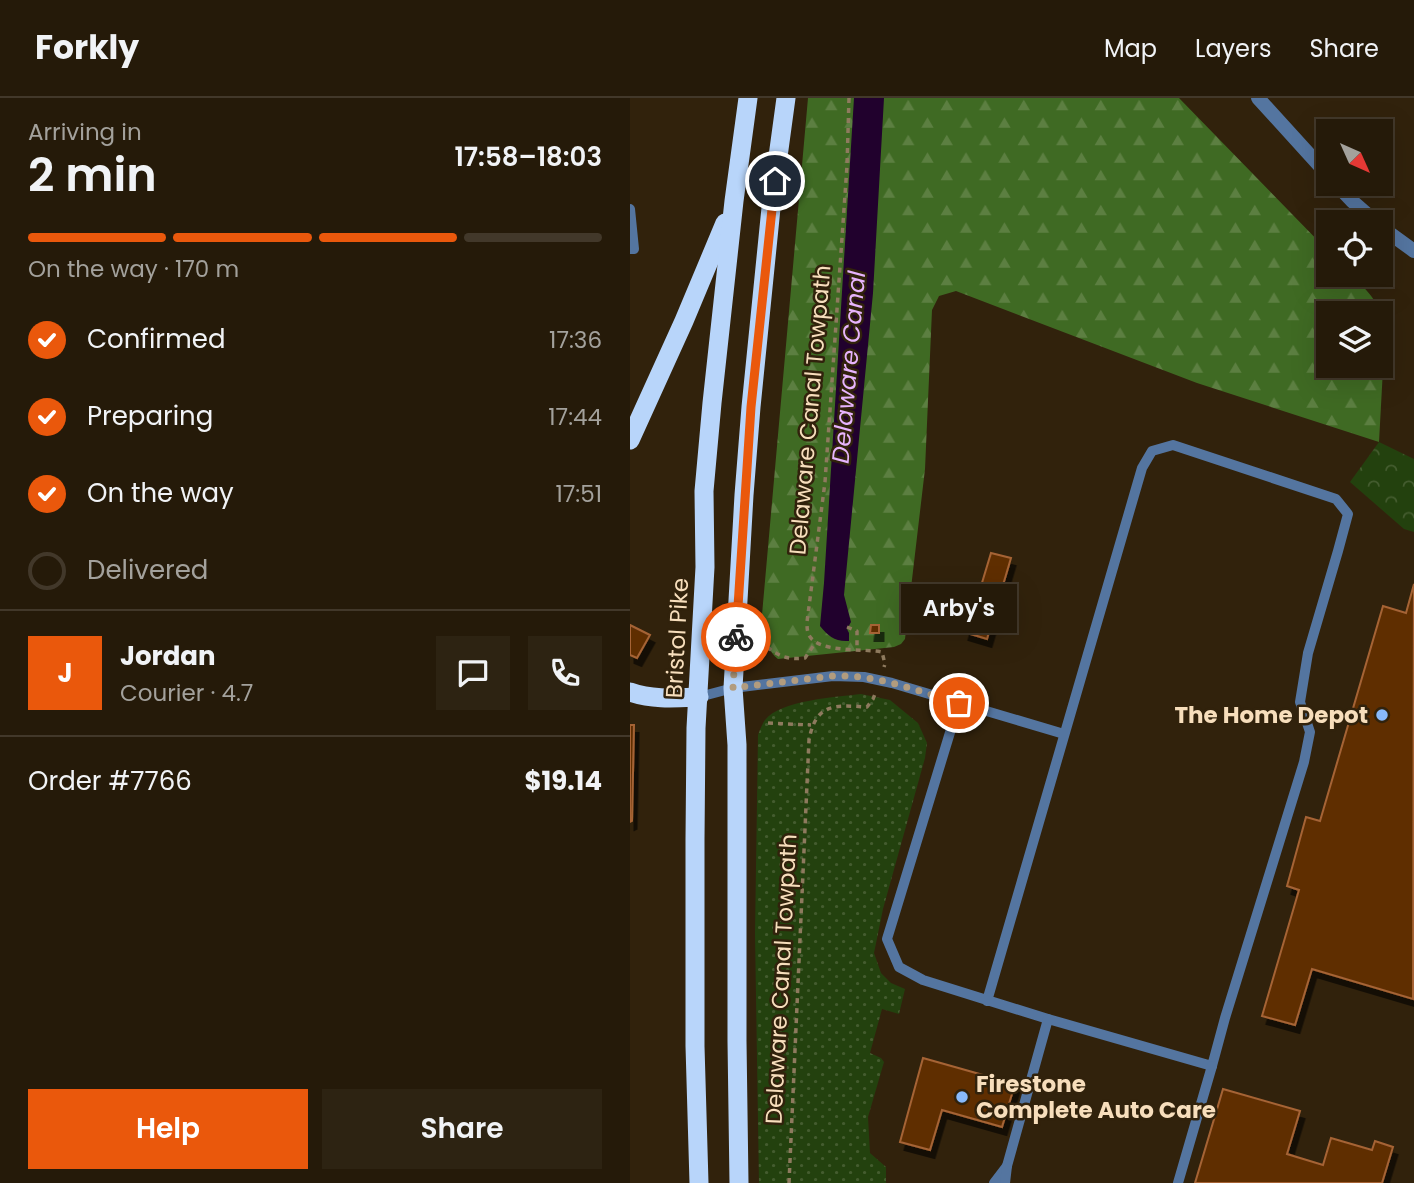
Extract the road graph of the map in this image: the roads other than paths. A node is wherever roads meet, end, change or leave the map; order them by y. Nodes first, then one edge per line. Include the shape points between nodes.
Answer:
1 (748, 98) edge
2 (786, 98) edge
3 (1258, 98) edge
4 (1316, 162) edge
5 (1349, 196) edge
6 (734, 201) junction
7 (630, 209) edge
8 (1363, 210) edge
9 (1393, 236) edge
10 (630, 249) edge
11 (1414, 251) edge
12 (630, 440) edge
13 (733, 688) junction
14 (630, 692) edge
15 (699, 697) junction
16 (959, 703) junction
17 (1064, 734) junction
18 (987, 1001) junction
19 (1048, 1019) junction
20 (1212, 1066) junction
21 (1007, 1166) junction
22 (699, 1183) edge
23 (739, 1183) edge
24 (994, 1183) edge
25 (1005, 1183) edge
26 (1178, 1183) edge

1 - 6 highway, Bristol Pike
2 - 13 highway via 752,394
3 - 4 street
5 - 8 street
6 - 12 highway
6 - 15 highway, Bristol Pike via 704,491
7 - 10 lane via 634,249
9 - 11 street
13 - 15 lane
13 - 16 lane via 849,675
13 - 23 highway
14 - 15 highway via 659,698
15 - 22 highway, Bristol Pike via 695,950
16 - 17 lane
16 - 18 lane via 887,939 900,967 923,980
17 - 18 lane
17 - 20 lane via 1138,480 1153,451 1173,445 1336,499 1348,514 1308,653 1300,702 1310,732 1304,762
18 - 19 lane
19 - 20 lane
19 - 21 lane
20 - 26 lane
21 - 24 lane
21 - 25 lane

